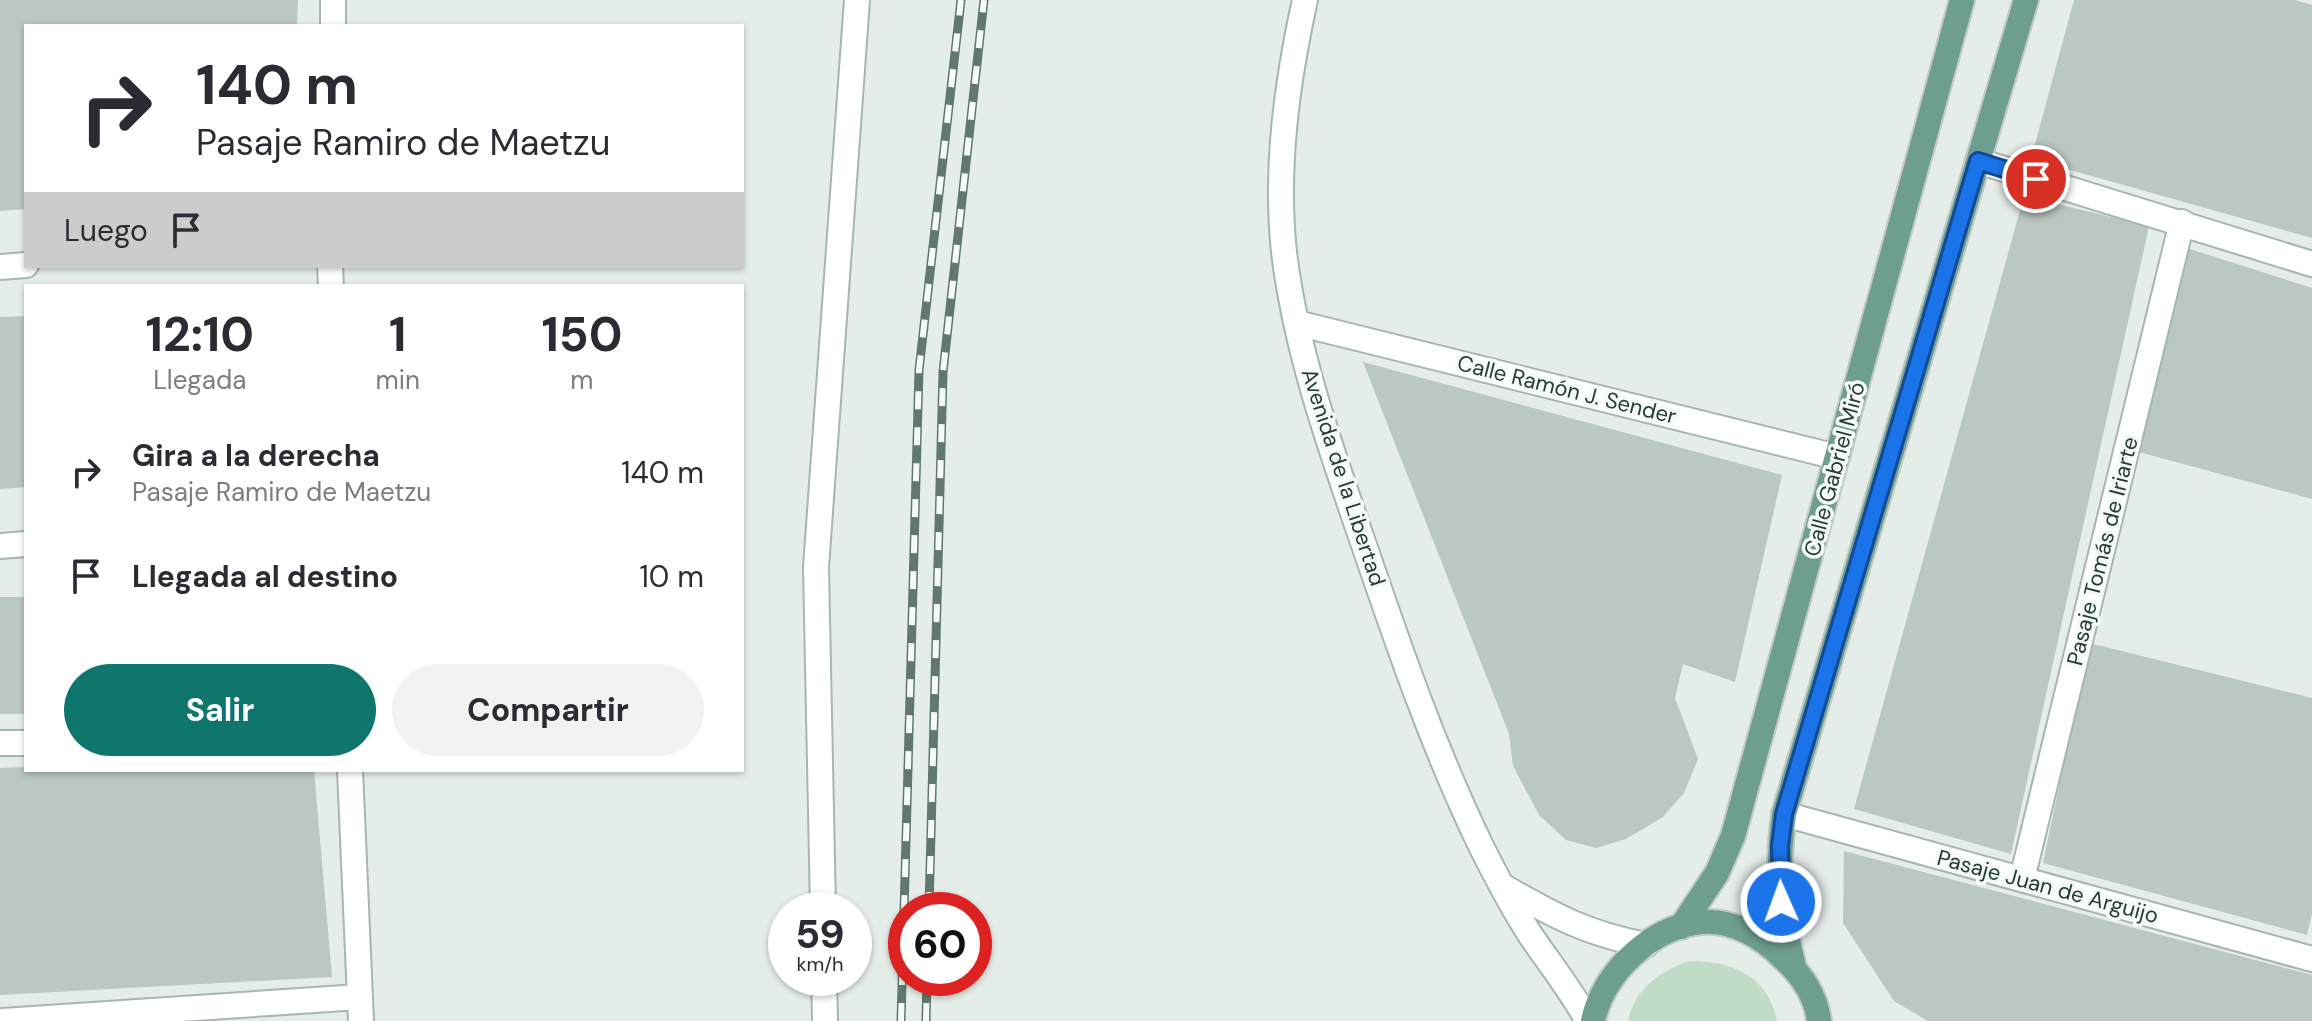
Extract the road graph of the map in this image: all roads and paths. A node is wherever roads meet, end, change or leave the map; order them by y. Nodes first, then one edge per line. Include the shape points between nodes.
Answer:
1 (333, 0) edge
2 (857, 0) edge
3 (1305, 0) edge
4 (1962, 0) edge
5 (2026, 0) edge
6 (333, 24) edge
7 (1978, 161) junction
8 (2182, 222) junction
9 (2312, 264) edge
10 (24, 265) edge
11 (0, 267) edge
12 (1297, 323) junction
13 (1837, 457) junction
14 (24, 544) edge
15 (0, 546) edge
16 (0, 743) edge
17 (24, 743) edge
18 (350, 772) edge
19 (1784, 814) junction
20 (2022, 879) junction
21 (1502, 886) junction
22 (823, 892) edge
23 (1681, 927) junction
24 (1646, 945) junction
25 (2312, 959) edge
26 (1794, 967) junction
27 (824, 996) edge
28 (360, 1009) edge
29 (1821, 1019) edge
30 (3, 1021) edge
31 (825, 1021) edge
32 (1590, 1021) edge

1 - 6 street
2 - 22 street via 816,567
3 - 12 street, Avenida de la Libertad via 1291,63 1282,155 1284,250
4 - 13 main road, Calle Gabriel Miró
5 - 7 main road
7 - 8 street
7 - 19 main road
8 - 9 street
8 - 20 street, Pasaje Tomás de Iriarte
10 - 11 street
12 - 13 street, Calle Ramón J. Sender
12 - 21 street, Avenida de la Libertad via 1326,435 1422,713
13 - 23 main road, Calle Gabriel Miró via 1733,836 1717,873
14 - 15 street
16 - 17 street
18 - 28 street
19 - 20 street, Pasaje Juan de Arguijo
19 - 26 main road via 1779,884
20 - 25 street, Pasaje Juan de Arguijo
21 - 24 street via 1581,929
21 - 32 street, Avenida de la Libertad
23 - 24 main road
23 - 26 main road via 1703,922 1735,926 1764,940
24 - 32 main road via 1607,984
26 - 29 main road
27 - 31 street
28 - 30 street

